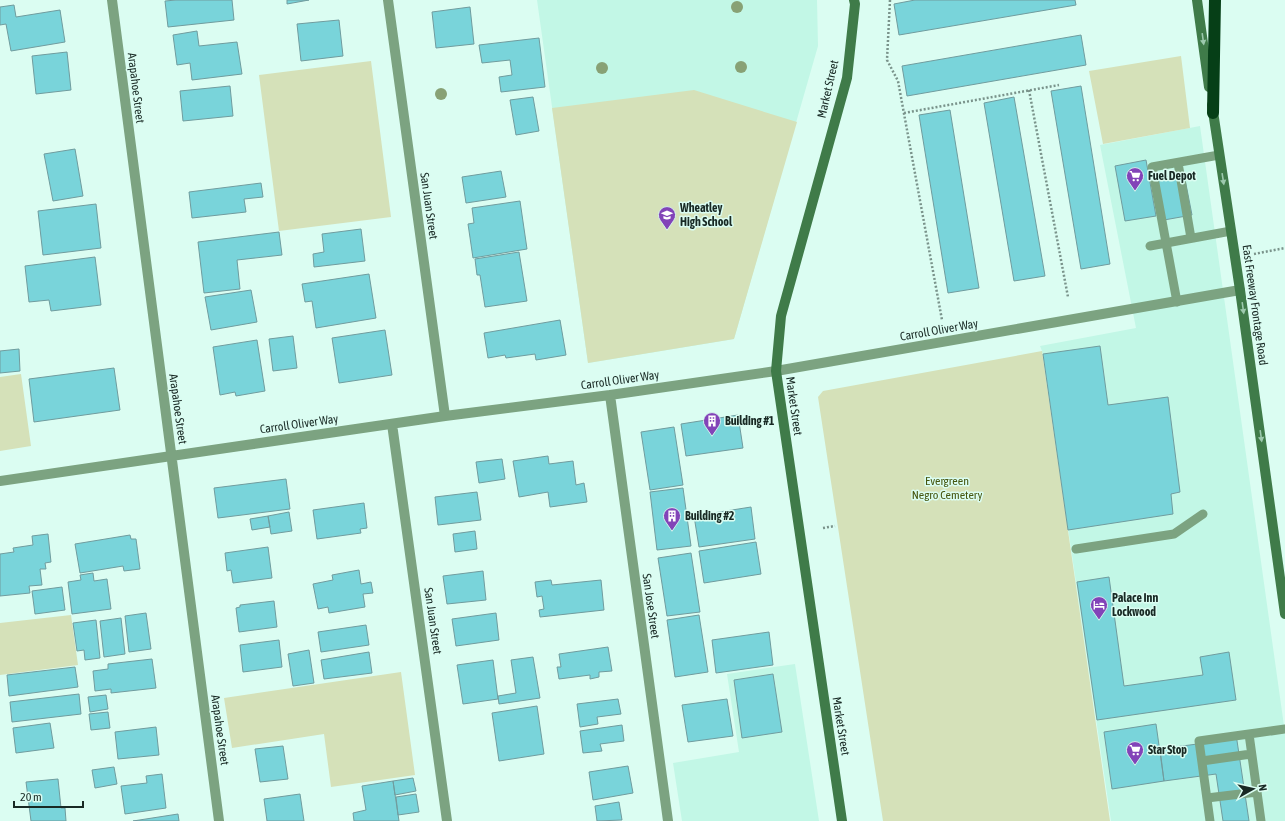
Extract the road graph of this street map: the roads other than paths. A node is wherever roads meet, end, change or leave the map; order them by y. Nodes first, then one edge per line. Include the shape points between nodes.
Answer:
1 (112, 0) edge
2 (388, 0) edge
3 (854, 0) edge
4 (1197, 0) edge
5 (1215, 0) edge
6 (1213, 113) junction
7 (1220, 155) junction
8 (1178, 163) junction
9 (1231, 231) junction
10 (1191, 238) junction
11 (1166, 243) junction
12 (1150, 246) dead end
13 (1240, 290) junction
14 (1177, 302) junction
15 (776, 371) junction
16 (610, 395) junction
17 (445, 416) junction
18 (392, 424) junction
19 (171, 456) junction
20 (0, 481) edge
21 (1203, 514) dead end
22 (1076, 549) dead end
23 (1285, 614) edge
24 (1285, 729) edge
25 (1249, 734) junction
26 (1252, 754) junction
27 (1202, 761) junction
28 (1257, 792) junction
29 (1207, 798) junction
30 (220, 821) edge
31 (447, 821) edge
32 (668, 821) edge
33 (842, 821) edge
34 (1210, 821) edge
35 (1261, 821) edge

1 - 19 street, Arapahoe Street
2 - 17 street, San Juan Street
3 - 15 street, Market Street via 847,78 781,316
4 -> 6 street, East Freeway Frontage Road
5 - 6 highway
6 - 7 street, East Freeway Frontage Road
7 - 8 lane
7 -> 9 street, East Freeway Frontage Road
8 - 10 lane
8 - 11 lane via 1152,167
9 - 10 lane
9 - 13 street, East Freeway Frontage Road
10 - 11 lane
11 - 12 lane
11 - 14 lane
13 - 14 street, Carroll Oliver Way
13 -> 23 street, East Freeway Frontage Road
14 - 15 street, Carroll Oliver Way
15 - 16 street, Carroll Oliver Way
15 - 33 street, Market Street
16 - 17 street, Carroll Oliver Way
16 - 32 street, San Jose Street
17 - 18 street, Carroll Oliver Way
18 - 19 street, Carroll Oliver Way
18 - 31 street, San Juan Street
19 - 20 street, Carroll Oliver Way
19 - 30 street, Arapahoe Street
21 - 22 lane via 1174,534
24 - 25 lane
25 - 26 lane
25 - 27 lane via 1199,741
26 - 27 lane
26 - 28 lane
27 - 29 lane
28 - 29 lane
28 - 35 lane
29 - 34 lane

